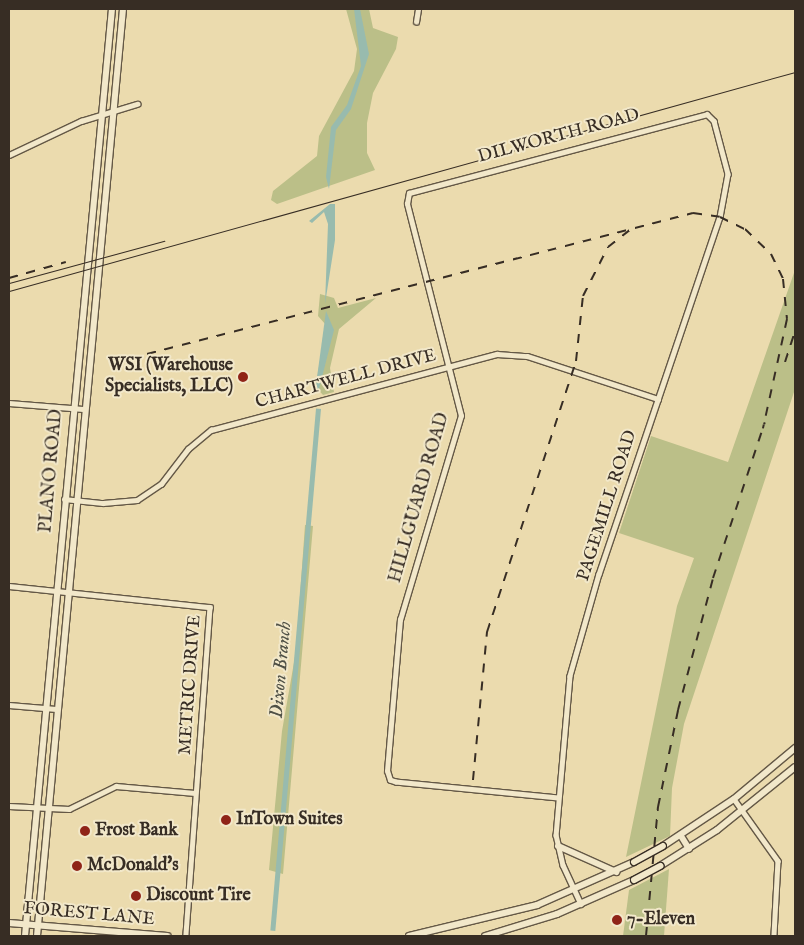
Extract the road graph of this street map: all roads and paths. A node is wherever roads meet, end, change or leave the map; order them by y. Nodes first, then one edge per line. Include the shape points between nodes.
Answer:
1 (112, 9) edge
2 (123, 9) edge
3 (418, 9) edge
4 (416, 22) dead end
5 (136, 104) dead end
6 (113, 111) junction
7 (102, 115) junction
8 (714, 121) joint
9 (9, 155) edge
10 (409, 193) joint
11 (450, 366) junction
12 (658, 399) junction
13 (9, 403) edge
14 (72, 408) junction
15 (83, 409) junction
16 (64, 499) junction
17 (75, 500) junction
18 (9, 586) edge
19 (56, 591) junction
20 (66, 592) junction
21 (9, 705) edge
22 (45, 709) junction
23 (56, 710) junction
24 (795, 748) edge
25 (795, 767) edge
26 (195, 793) junction
27 (558, 798) junction
28 (734, 799) junction
29 (9, 806) edge
30 (37, 809) junction
31 (49, 810) junction
32 (743, 810) junction
33 (681, 836) junction
34 (558, 846) junction
35 (689, 849) junction
36 (616, 872) junction
37 (574, 892) junction
38 (581, 904) junction
39 (9, 923) edge
40 (27, 925) junction
41 (38, 926) junction
42 (450, 929) junction
43 (25, 936) edge
44 (37, 936) edge
45 (167, 936) edge
46 (186, 936) edge
47 (409, 936) edge
48 (441, 936) edge
49 (485, 936) edge
50 (774, 936) edge

1 - 7 main road, PLANO ROAD
2 - 6 main road, PLANO ROAD
3 - 4 street
5 - 6 street
6 - 7 street
6 - 15 main road, PLANO ROAD
7 - 9 street
7 - 14 main road, PLANO ROAD
8 - 10 street, DILWORTH ROAD via 700,113
8 - 12 street, PAGEMILL ROAD via 728,185
10 - 11 street, HILLGUARD ROAD via 406,204
11 - 12 street, CHARTWELL DRIVE via 497,354 527,356
11 - 17 street, CHARTWELL DRIVE via 211,430 188,449 161,484 137,500
11 - 27 street, HILLGUARD ROAD via 462,416 400,620 387,771 390,780 396,782
12 - 27 street, PAGEMILL ROAD via 573,661
13 - 14 street
14 - 15 street
14 - 16 main road, PLANO ROAD
15 - 17 main road, PLANO ROAD
16 - 17 street, CHARTWELL DRIVE
16 - 19 main road, PLANO ROAD
17 - 20 main road, PLANO ROAD
18 - 19 street, METRIC DRIVE
19 - 20 street, METRIC DRIVE
19 - 22 main road, PLANO ROAD
20 - 23 main road, PLANO ROAD
20 - 26 street, METRIC DRIVE via 210,607
21 - 22 street
22 - 23 street
22 - 30 main road, PLANO ROAD
23 - 31 main road, PLANO ROAD
24 - 28 main road
25 - 32 main road
26 - 31 street via 116,786 77,806
26 - 46 street, METRIC DRIVE
27 - 34 street, PAGEMILL ROAD
28 - 32 street
28 - 33 main road
29 - 30 street
30 - 31 street
30 - 40 main road, PLANO ROAD
31 - 41 main road, PLANO ROAD
32 - 35 main road
32 - 50 street via 778,861
33 - 35 main road
33 - 36 main road, bridge
34 - 36 main road
34 - 37 street, PAGEMILL ROAD
35 - 38 main road, bridge via 634,880
36 - 37 main road
37 - 38 street, PAGEMILL ROAD
37 - 42 main road
38 - 49 main road
39 - 40 main road, FOREST LANE
40 - 41 main road, FOREST LANE
40 - 43 main road, PLANO ROAD
41 - 44 main road, PLANO ROAD
41 - 45 main road, FOREST LANE
42 - 47 main road
42 - 48 main road

